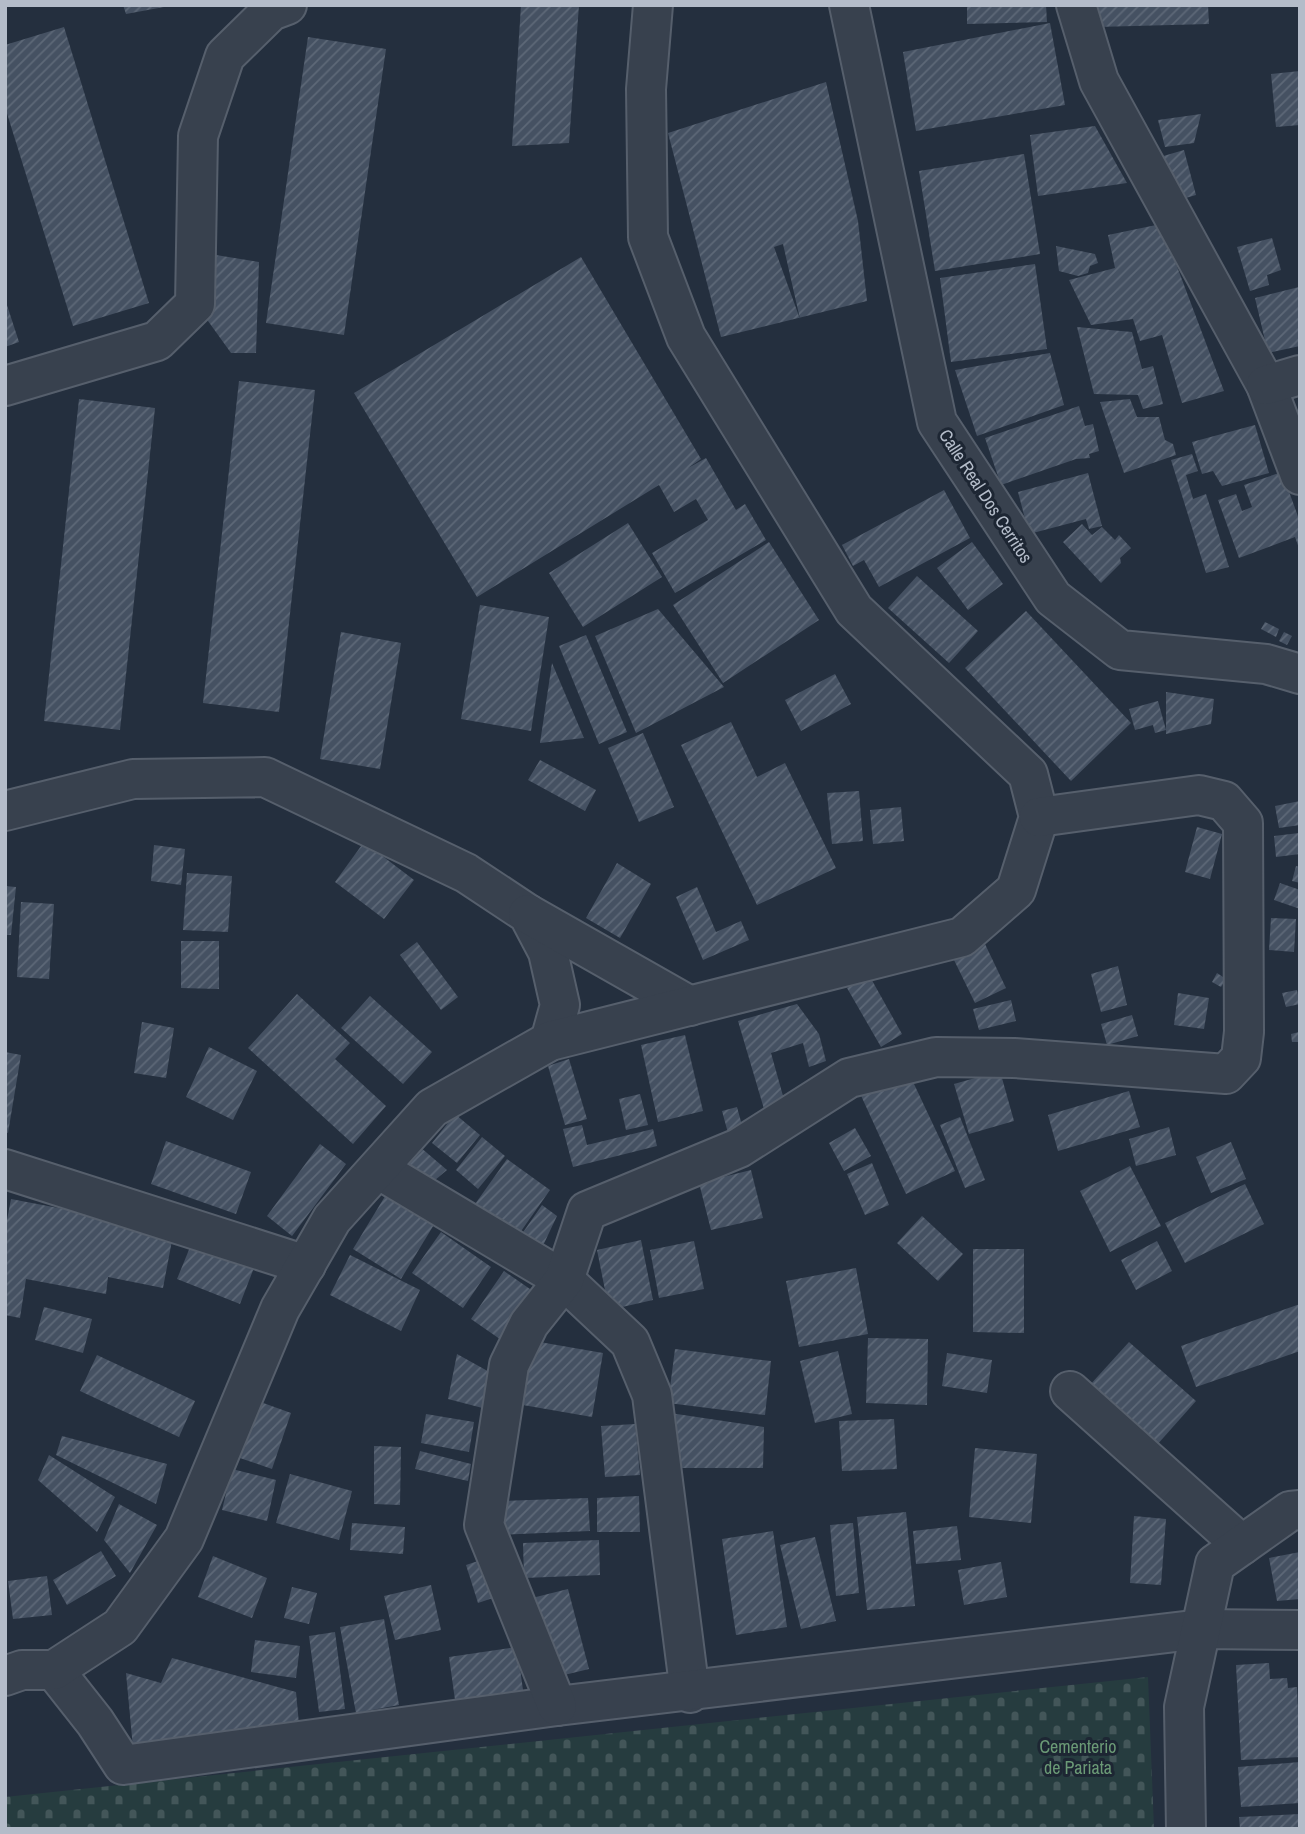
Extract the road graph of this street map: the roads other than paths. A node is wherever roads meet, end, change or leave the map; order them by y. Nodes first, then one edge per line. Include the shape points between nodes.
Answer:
1 (287, 5) edge
2 (653, 5) edge
3 (849, 5) edge
4 (1076, 5) edge
5 (1283, 380) edge
6 (5, 386) edge
7 (1300, 475) edge
8 (1300, 674) edge
9 (5, 811) edge
10 (1039, 817) junction
11 (528, 914) junction
12 (690, 1006) junction
13 (550, 1041) junction
14 (5, 1169) edge
15 (378, 1169) junction
16 (306, 1265) junction
17 (565, 1280) junction
18 (1070, 1391) dead end
19 (1300, 1510) edge
20 (1242, 1545) junction
21 (1201, 1629) junction
22 (1300, 1630) edge
23 (54, 1670) junction
24 (5, 1676) edge
25 (690, 1693) junction
26 (557, 1706) junction
27 (1186, 1829) edge

1 - 6 street via 271,11 225,56 198,136 195,304 157,341
2 - 10 street via 646,89 648,237 686,337 854,610 1028,774
3 - 8 street, Calle Real Dos Cerritos via 937,422 1053,598 1120,650 1266,664
4 - 5 street via 1099,81
5 - 7 street
9 - 11 street via 133,779 265,777 466,873
10 - 12 street via 1016,890 962,937
10 - 17 street via 1199,795 1224,801 1243,823 1244,1032 1241,1058 1226,1074 1014,1058 936,1057 849,1078 739,1148 587,1211
11 - 12 street
11 - 13 street via 548,951 560,1005
12 - 13 street
13 - 15 street via 432,1108
14 - 16 street
15 - 16 street via 332,1219
15 - 17 street
16 - 23 street via 281,1309 184,1539 120,1628
17 - 25 street via 630,1342 652,1395
17 - 26 street via 529,1324 509,1365 484,1525
18 - 20 street
19 - 20 street via 1290,1511
20 - 21 street via 1215,1564
21 - 22 street
21 - 25 street
21 - 27 street via 1184,1707
23 - 24 street via 22,1670
23 - 26 street via 123,1765
25 - 26 street

